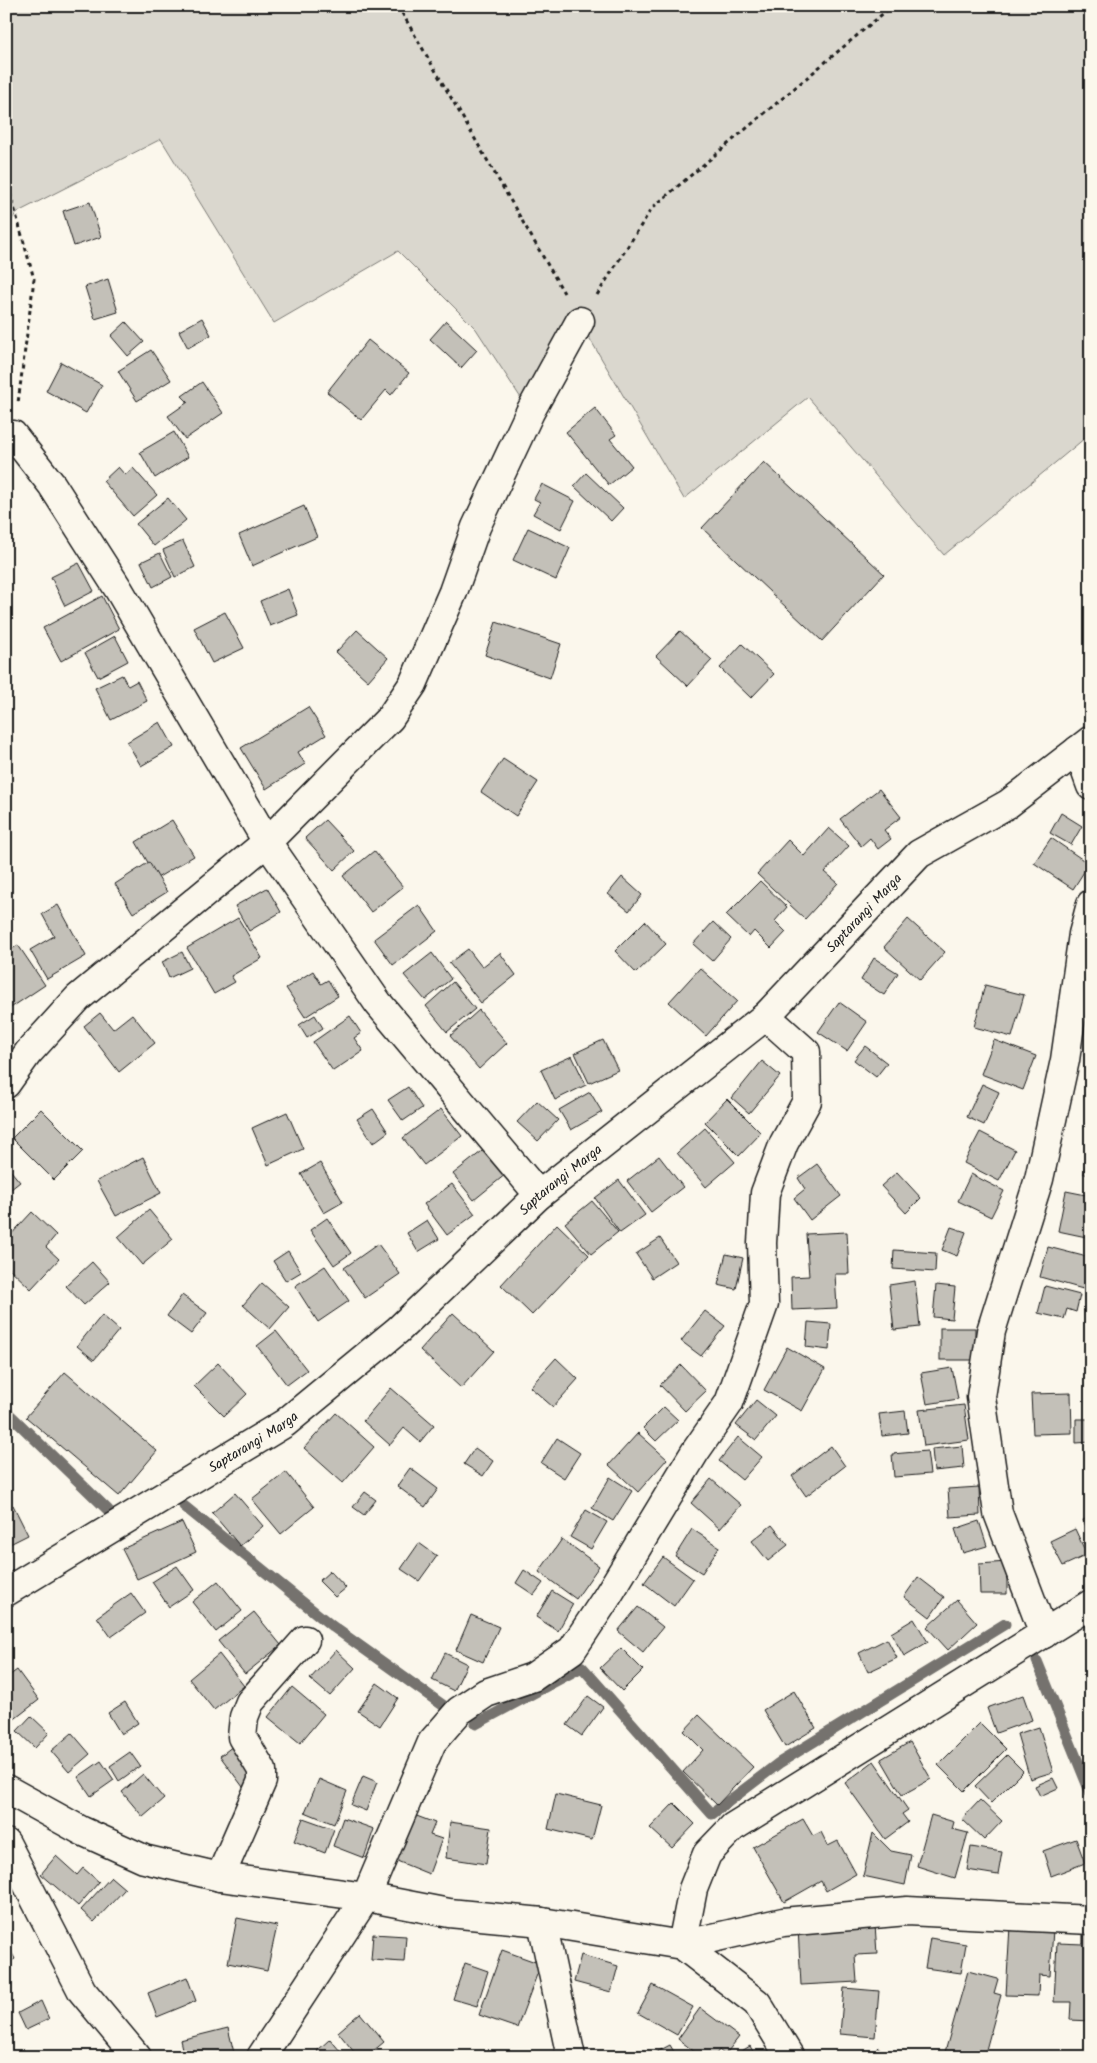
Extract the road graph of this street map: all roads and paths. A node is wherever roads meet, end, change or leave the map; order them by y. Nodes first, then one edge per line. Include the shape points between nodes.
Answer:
1 (398, 6) edge
2 (892, 6) edge
3 (6, 178) edge
4 (580, 321) junction
5 (14, 435) joint
6 (1085, 745) edge
7 (1091, 786) edge
8 (267, 842) junction
9 (1091, 904) edge
10 (766, 1016) junction
11 (6, 1084) edge
12 (539, 1195) junction
13 (6, 1592) edge
14 (1091, 1604) edge
15 (1044, 1634) junction
16 (305, 1640) dead end
17 (6, 1789) edge
18 (6, 1843) edge
19 (220, 1877) junction
20 (366, 1897) junction
21 (1091, 1920) edge
22 (542, 1922) junction
23 (682, 1945) junction
24 (138, 2057) edge
25 (261, 2057) edge
26 (571, 2057) edge
27 (790, 2057) edge

1 - 4 path
2 - 4 path via 652,208
3 - 5 path via 34,279
4 - 8 street via 530,412 476,527 453,592 413,684 390,718
5 - 8 street via 52,485 120,590
6 - 7 street
6 - 10 street, Saptarangi Marga via 1008,804 919,854
8 - 11 street via 78,998 28,1053
8 - 12 street via 378,1002
9 - 15 street via 1083,934 1065,1060 1039,1179 991,1331 981,1397 998,1513
10 - 12 street, Saptarangi Marga
10 - 20 street via 806,1052 807,1101 784,1143 765,1193 762,1243 764,1304 729,1403 572,1650 533,1677 472,1702 459,1711 432,1742
12 - 13 street, Saptarangi Marga via 398,1330 286,1423
14 - 15 street
15 - 23 street via 733,1827 707,1854 693,1889
16 - 19 street via 250,1702 244,1717 242,1737 257,1759 262,1781
17 - 19 street via 82,1831 144,1859
18 - 24 street via 82,1991
19 - 20 street
20 - 22 street via 449,1913
20 - 25 street
21 - 23 street via 907,1911 783,1922
22 - 23 street
22 - 26 street
23 - 27 street via 757,2003

